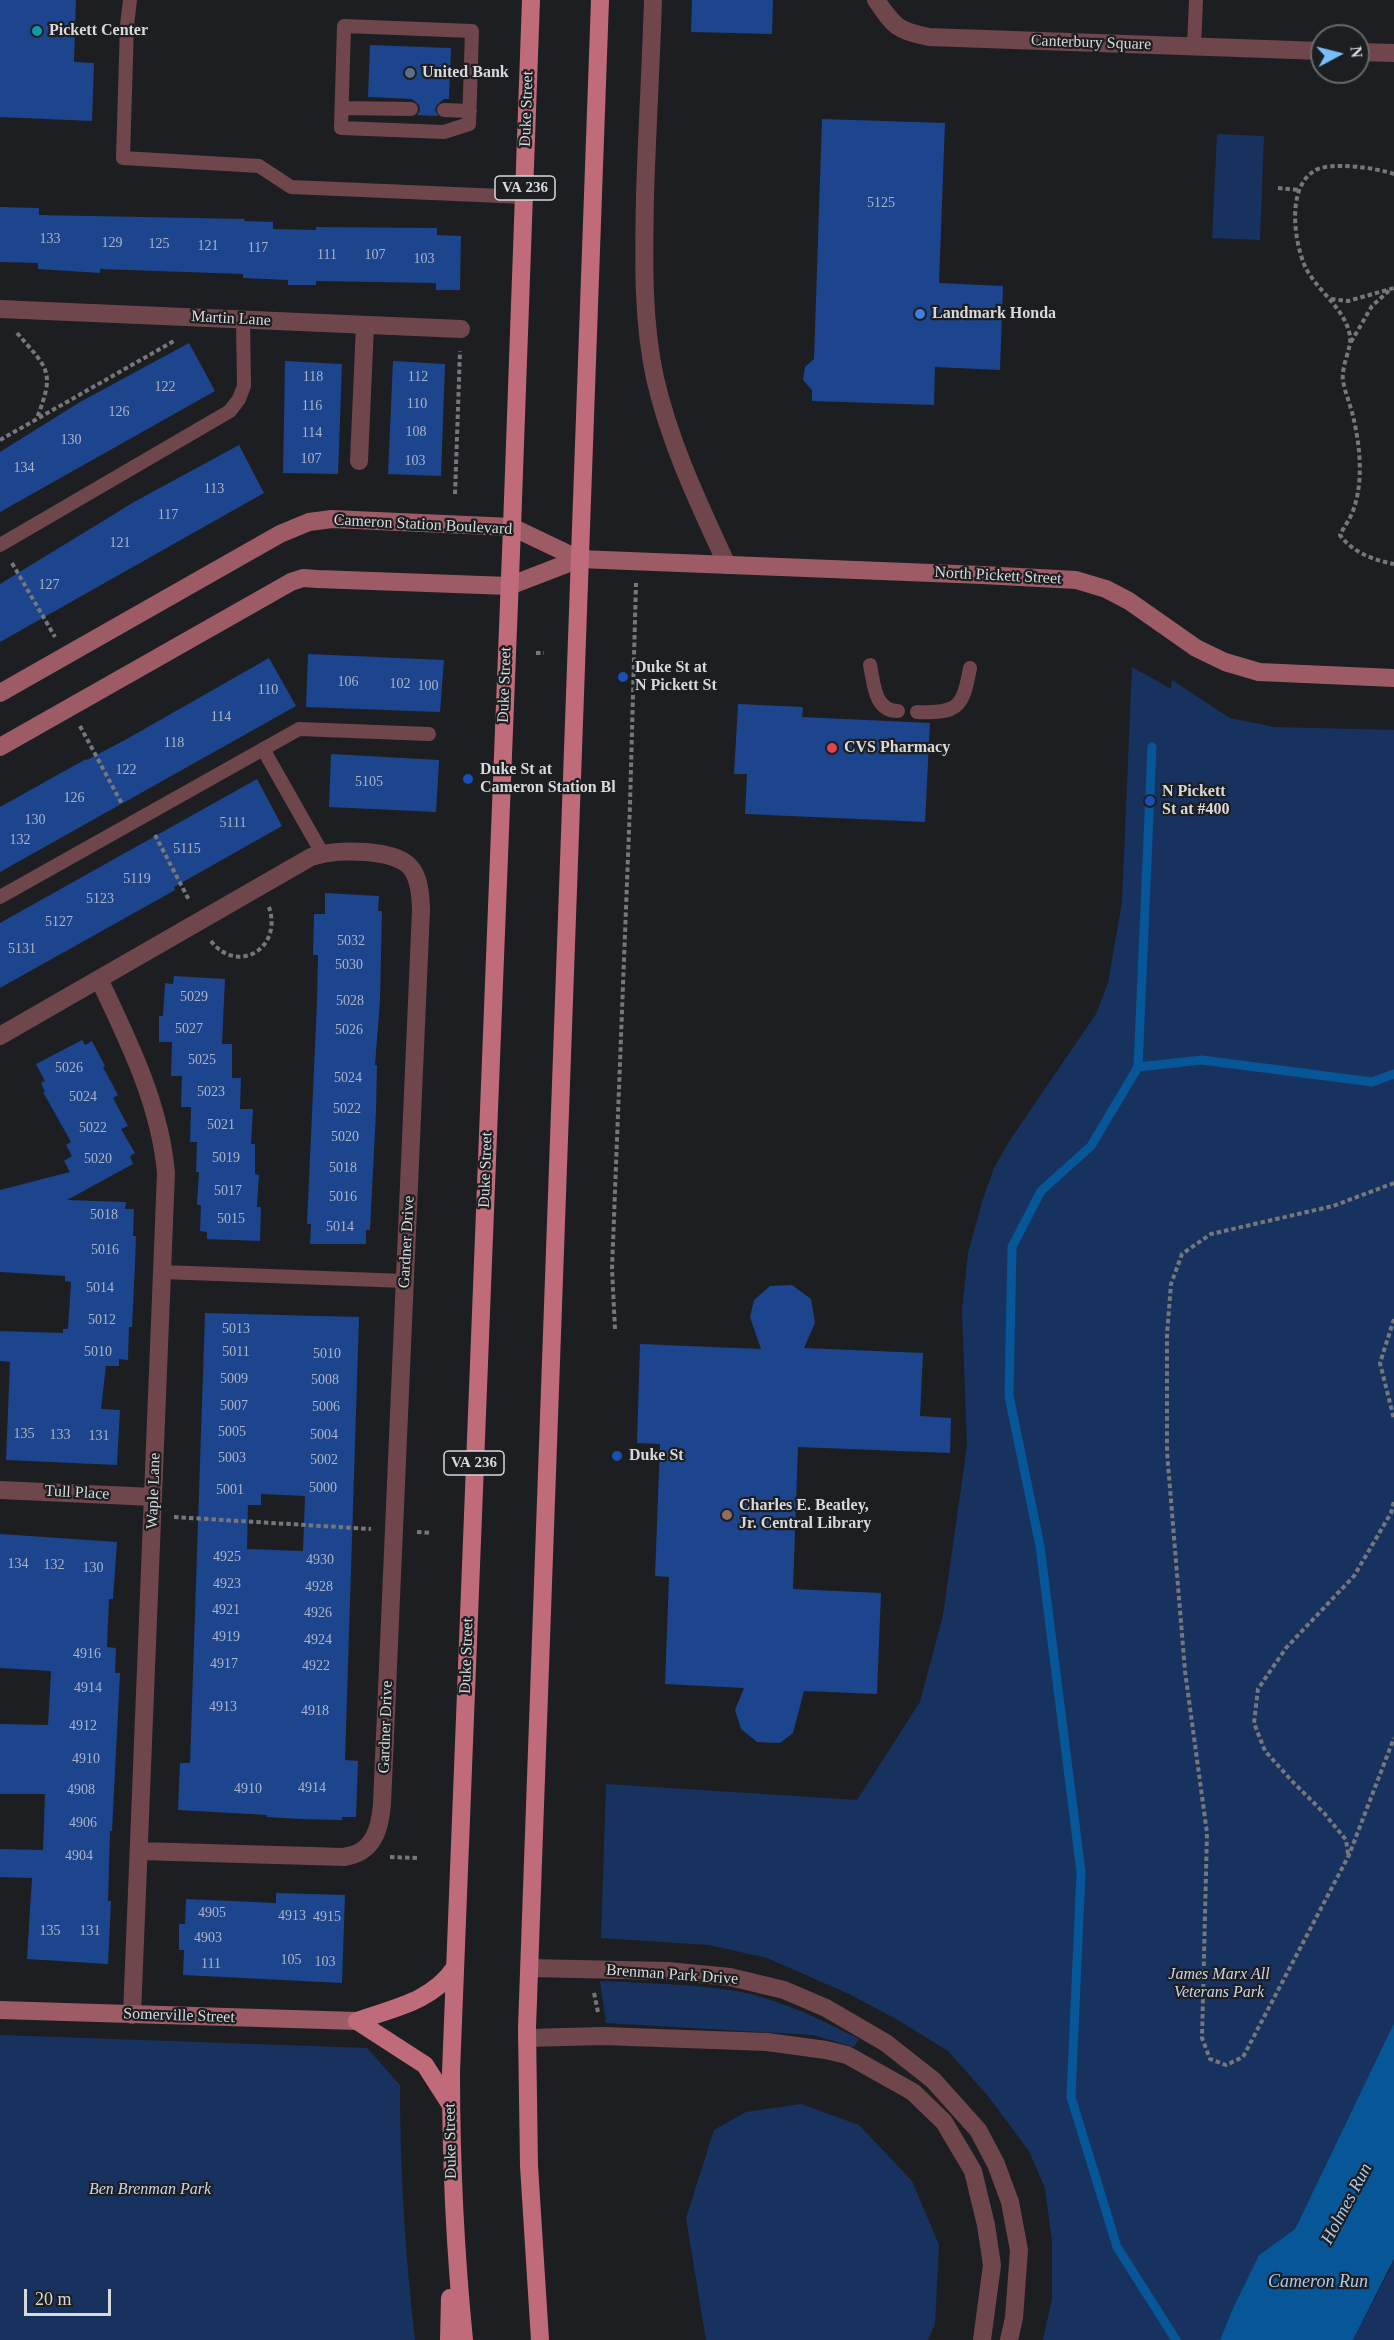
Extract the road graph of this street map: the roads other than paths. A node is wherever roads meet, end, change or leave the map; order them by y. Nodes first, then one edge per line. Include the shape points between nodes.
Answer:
1 (130, 0) edge
2 (531, 0) edge
3 (600, 0) edge
4 (653, 0) edge
5 (876, 0) edge
6 (1196, 0) edge
7 (1194, 47) junction
8 (1310, 51) edge
9 (1370, 52) edge
10 (1394, 53) edge
11 (342, 108) junction
12 (411, 109) dead end
13 (444, 110) dead end
14 (470, 111) junction
15 (525, 197) junction
16 (0, 309) edge
17 (243, 320) junction
18 (365, 325) junction
19 (461, 329) road end
20 (359, 461) dead end
21 (512, 528) junction
22 (1, 544) edge
23 (579, 560) junction
24 (728, 565) junction
25 (509, 586) junction
26 (870, 665) dead end
27 (970, 668) dead end
28 (1394, 678) edge
29 (0, 693) edge
30 (898, 711) dead end
31 (917, 712) dead end
32 (429, 734) dead end
33 (0, 747) edge
34 (263, 749) junction
35 (322, 853) junction
36 (0, 897) edge
37 (99, 979) junction
38 (0, 1036) edge
39 (162, 1272) junction
40 (405, 1281) junction
41 (0, 1490) edge
42 (153, 1497) junction
43 (139, 1851) junction
44 (530, 1968) junction
45 (454, 1969) junction
46 (0, 2010) edge
47 (132, 2015) junction
48 (357, 2021) junction
49 (527, 2038) junction
50 (451, 2104) junction
51 (451, 2158) junction
52 (449, 2340) edge
53 (464, 2340) edge
54 (540, 2340) edge
55 (982, 2340) edge
56 (1009, 2340) edge

1 - 15 lane via 123,158 259,166 291,187
2 - 15 main road, Duke Street / VA 236
3 - 23 main road
4 - 24 street via 644,238 648,329 655,378 681,465
5 - 7 street, Canterbury Square via 888,20 899,28 929,37
6 - 7 lane
7 - 8 street, Canterbury Square
9 - 10 street
11 - 12 lane
11 - 14 lane via 341,128 444,132 469,124
11 - 14 lane via 344,26 472,31
13 - 14 lane
15 - 21 main road, Duke Street / VA 236
16 - 17 street, Martin Lane
17 - 18 street, Martin Lane
17 - 22 lane via 244,386 230,411
18 - 19 street, Martin Lane
18 - 20 street
21 - 23 street, Cameron Station Boulevard
21 - 25 main road, Duke Street / VA 236
21 - 29 street, Cameron Station Boulevard via 332,519 309,522 280,534
23 - 24 street, North Pickett Street
23 - 25 street
23 - 44 main road
24 - 28 street, North Pickett Street via 1076,580 1129,601 1196,648 1225,662 1259,672
25 - 33 street via 311,578 291,582
25 - 45 main road, Duke Street / VA 236
26 - 30 lane via 878,700 884,707
27 - 31 lane via 966,692 956,707
32 - 34 lane via 299,729
34 - 35 lane
34 - 36 lane
35 - 37 street, Gardner Drive
35 - 40 street, Gardner Drive via 347,851 397,857 414,872 419,885
37 - 38 street, Gardner Drive
37 - 39 street, Waple Lane via 140,1069 162,1142 166,1173
39 - 40 lane
39 - 42 street, Waple Lane
40 - 43 street, Gardner Drive via 382,1804 374,1840 364,1850 344,1857
41 - 42 street, Tull Place
42 - 43 street, Waple Lane
43 - 47 street, Waple Lane
44 - 49 main road
44 - 56 street, Brenman Park Drive via 668,1971 730,1977 795,1994 886,2043 933,2080 978,2130 996,2164 1010,2202 1019,2250
45 - 48 main road via 433,1992
45 - 50 main road, Duke Street / VA 236
46 - 47 street, Somerville Street
47 - 48 street, Somerville Street
48 - 50 main road via 425,2065
49 - 54 main road via 529,2166
49 - 55 street via 603,2036 767,2042 826,2050 847,2055 913,2092 944,2122 972,2171 992,2265
50 - 51 main road, Duke Street / VA 236
51 - 52 main road
51 - 53 main road, Duke Street / VA 236

